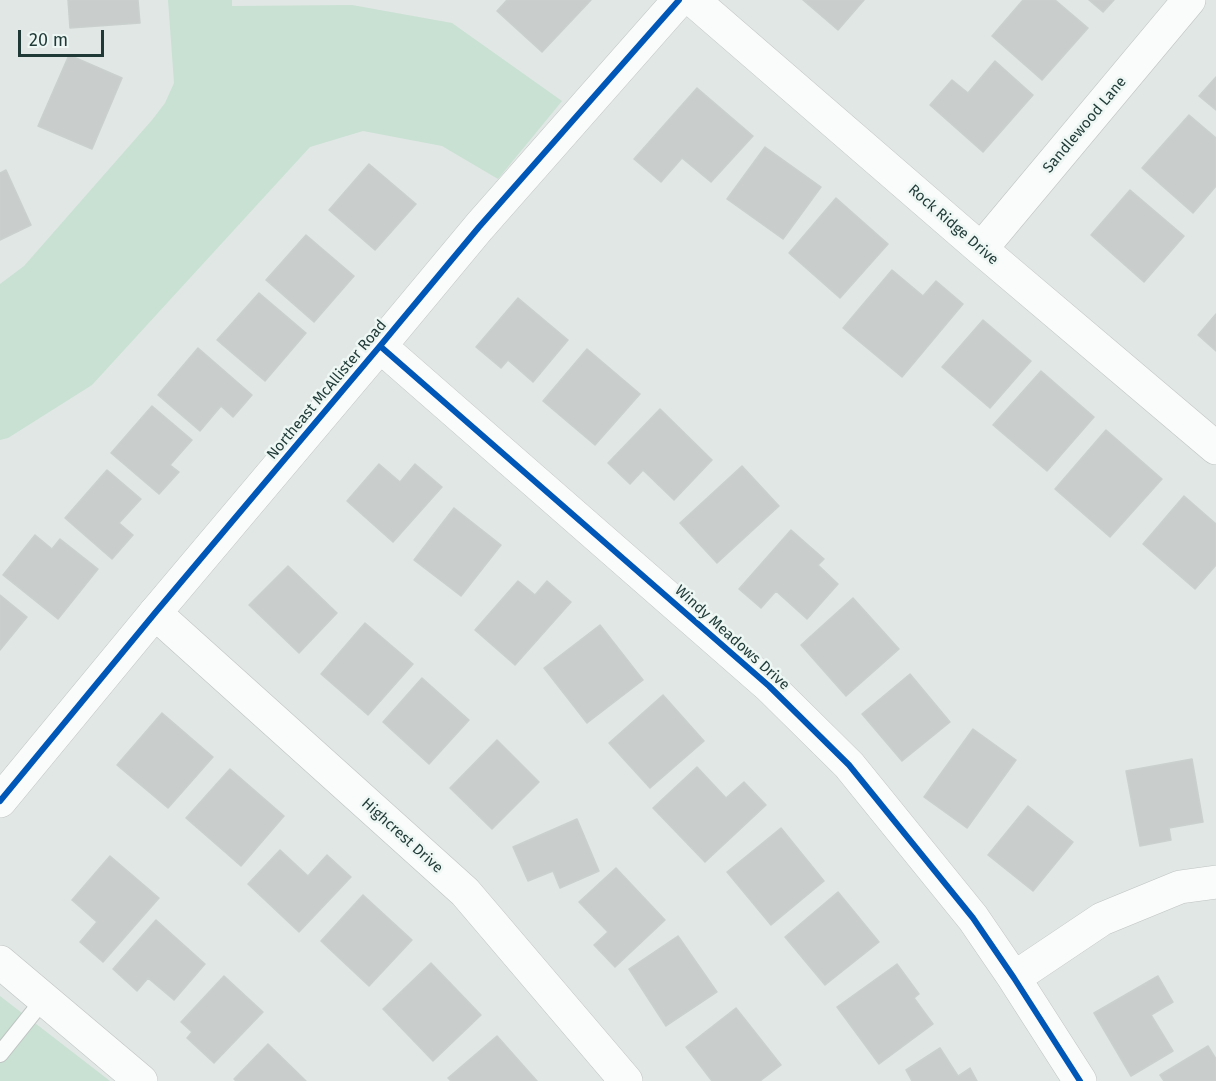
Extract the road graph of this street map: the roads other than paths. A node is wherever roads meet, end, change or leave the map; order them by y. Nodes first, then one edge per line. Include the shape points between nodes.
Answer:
1 (679, 0) edge
2 (693, 0) edge
3 (1189, 0) edge
4 (981, 249) junction
5 (380, 346) junction
6 (1216, 448) edge
7 (155, 613) junction
8 (0, 801) edge
9 (1216, 882) edge
10 (0, 962) edge
11 (1014, 978) junction
12 (44, 999) junction
13 (0, 1054) edge
14 (141, 1081) edge
15 (627, 1081) edge
16 (1080, 1081) edge

1 - 5 street, Northeast McAllister Road
2 - 4 street, Rock Ridge Drive
3 - 4 street, Sandlewood Lane
4 - 6 street, Rock Ridge Drive
5 - 7 street, Northeast McAllister Road
5 - 11 street, Windy Meadows Drive via 769,686 849,765 973,918
7 - 8 street, Northeast McAllister Road
7 - 15 street, Highcrest Drive via 465,892
9 - 11 street via 1180,887 1102,919
10 - 12 street
11 - 16 street, Windy Meadows Drive
12 - 13 lane
12 - 14 street

